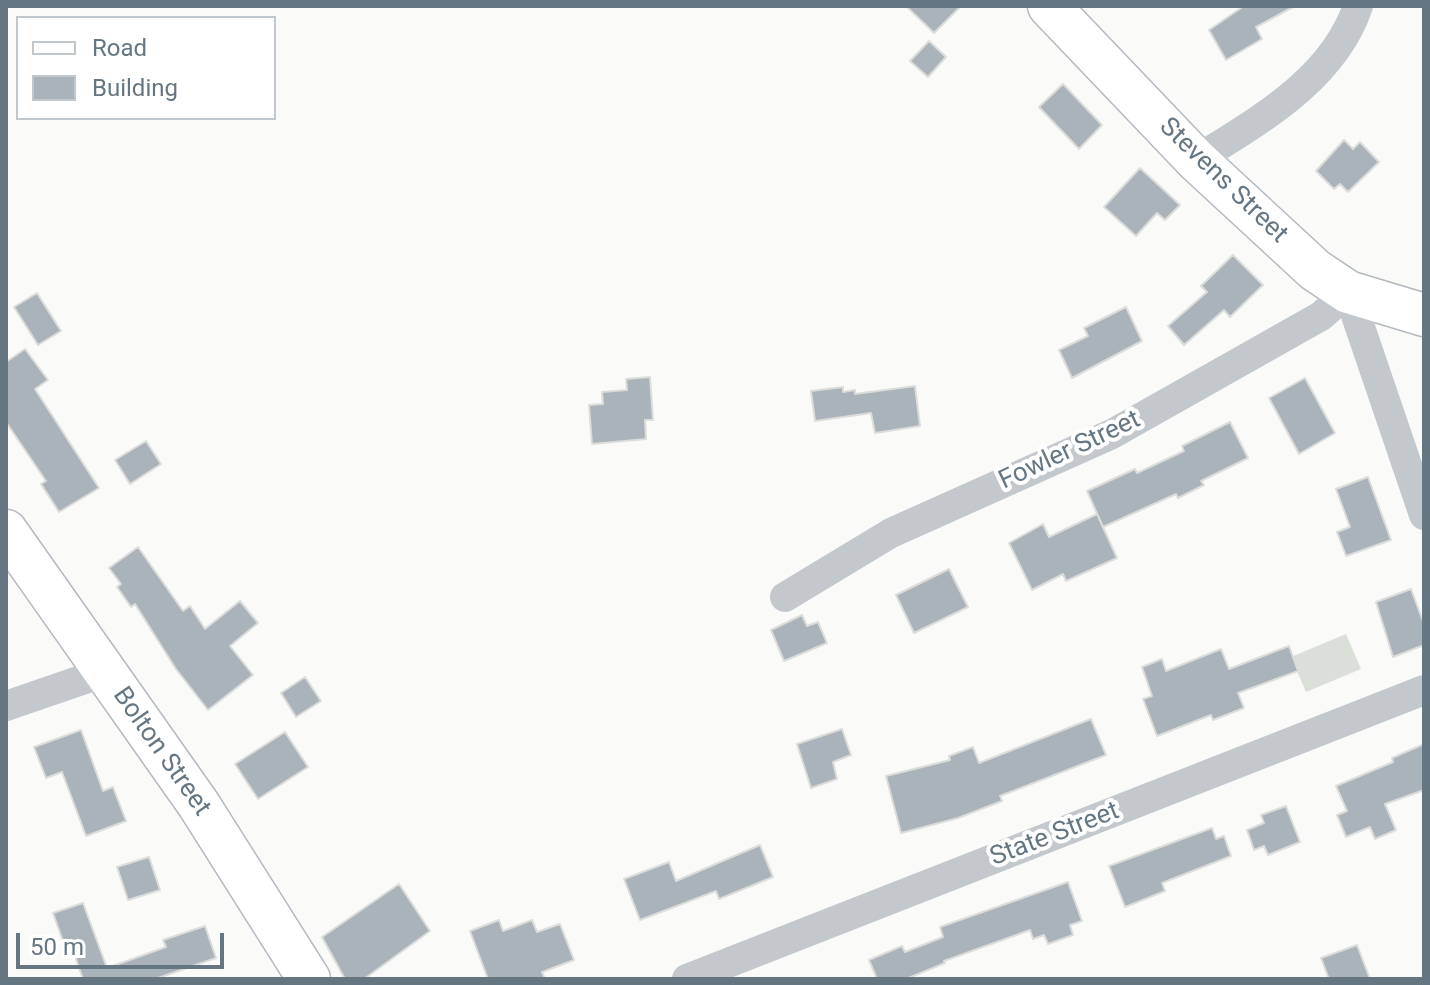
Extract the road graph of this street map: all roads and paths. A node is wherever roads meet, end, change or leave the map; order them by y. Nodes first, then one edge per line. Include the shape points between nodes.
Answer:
1 (1049, 6) edge
2 (1358, 6) edge
3 (1196, 160) junction
4 (1348, 292) junction
5 (1424, 315) edge
6 (1424, 515) edge
7 (6, 531) edge
8 (785, 597) dead end
9 (105, 672) junction
10 (1424, 690) edge
11 (6, 706) edge
12 (309, 979) edge
13 (687, 979) edge

1 - 3 main road, Stevens Street
2 - 3 street via 1328,58 1279,108
3 - 4 main road, Stevens Street via 1315,270
4 - 5 main road, Stevens Street
4 - 6 street
4 - 8 street, Fowler Street via 1321,316 1112,434 891,533
7 - 9 main road, Bolton Street
9 - 11 street
9 - 12 main road, Bolton Street via 199,805
10 - 13 street, State Street

